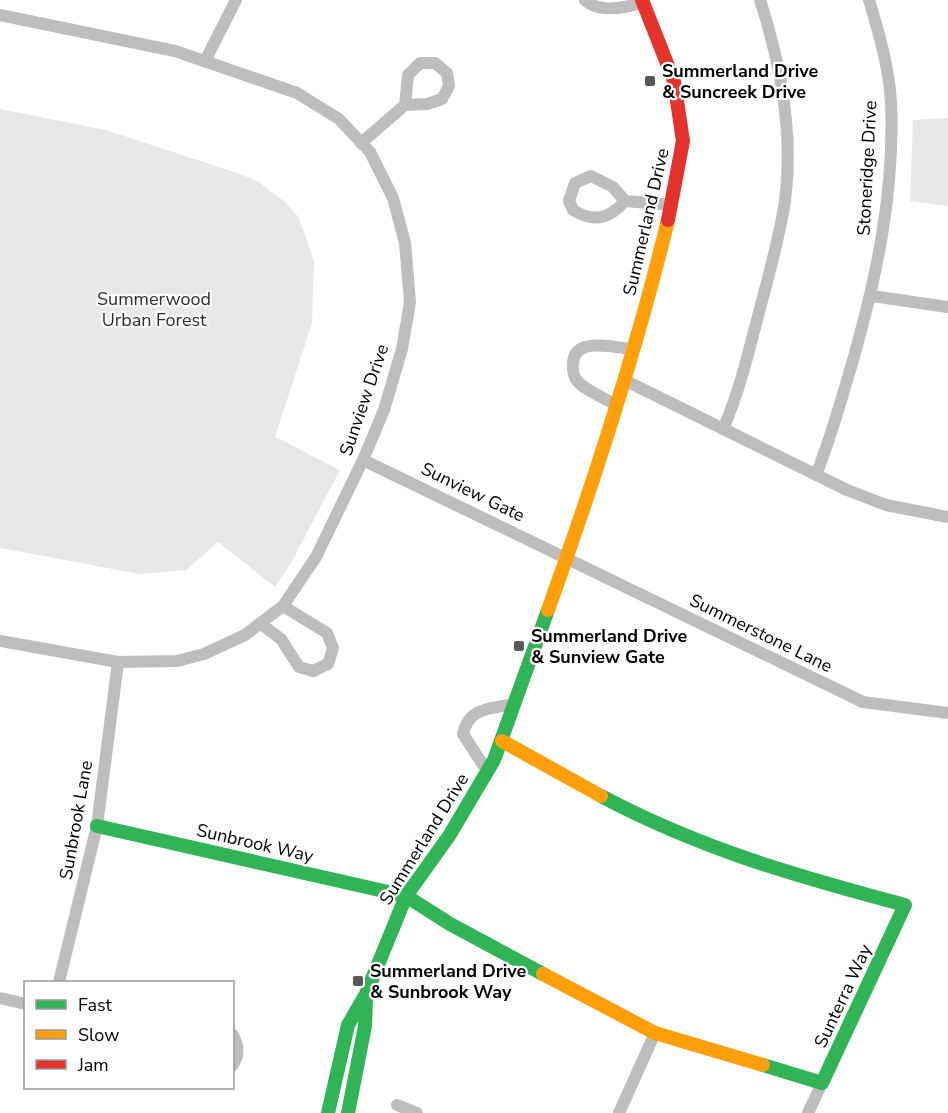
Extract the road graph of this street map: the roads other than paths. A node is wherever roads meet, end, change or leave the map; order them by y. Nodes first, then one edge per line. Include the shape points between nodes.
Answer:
1 (236, 0) edge
2 (585, 0) edge
3 (760, 0) edge
4 (869, 0) edge
5 (642, 1) edge
6 (0, 15) edge
7 (205, 61) junction
8 (405, 105) dead end
9 (361, 143) junction
10 (625, 201) dead end
11 (672, 205) junction
12 (872, 296) junction
13 (948, 307) edge
14 (633, 349) junction
15 (624, 380) junction
16 (616, 405) junction
17 (723, 429) junction
18 (363, 460) junction
19 (816, 475) junction
20 (948, 517) edge
21 (566, 557) junction
22 (284, 606) junction
23 (261, 624) junction
24 (0, 640) edge
25 (118, 662) junction
26 (514, 704) junction
27 (948, 713) edge
28 (502, 741) junction
29 (487, 771) junction
30 (97, 826) junction
31 (406, 896) junction
32 (59, 981) edge
33 (366, 994) junction
34 (0, 998) edge
35 (24, 1004) edge
36 (656, 1033) junction
37 (234, 1038) edge
38 (234, 1062) edge
39 (822, 1083) junction
40 (397, 1105) dead end
41 (328, 1113) edge
42 (348, 1113) edge
43 (417, 1113) edge
44 (619, 1113) edge
45 (808, 1113) edge

1 - 7 street
2 - 5 street via 606,9
3 - 17 street via 784,101 786,190 765,289
4 - 12 street, Stoneridge Drive via 891,101 887,206
5 - 11 street, Summerland Drive via 674,81 682,131
6 - 7 street, Sunview Drive via 175,51
7 - 9 street, Sunview Drive via 297,93 339,118
8 - 9 street
9 - 18 street, Sunview Drive via 370,152 393,198 405,243 410,302 402,349 384,410
10 - 11 street
11 - 14 street, Summerland Drive
12 - 13 street
12 - 19 street, Stoneridge Drive
14 - 15 street, Summerland Drive
14 - 16 street via 588,346 580,348 573,358 573,372 580,384
15 - 16 street, Summerland Drive
15 - 17 street
16 - 21 street, Summerland Drive
17 - 19 street
18 - 21 street, Sunview Gate
18 - 22 street, Sunview Drive via 316,557
19 - 20 street via 886,505
21 - 26 street, Summerland Drive
21 - 27 street, Summerstone Lane via 863,702
22 - 23 street, Sunview Drive
22 - 23 street via 327,633 333,648 328,664 313,671 299,667 281,639
23 - 25 street, Sunview Drive via 204,654 158,663
24 - 25 street, Sunview Drive
25 - 30 street, Sunbrook Lane
26 - 28 street, Summerland Drive
26 - 29 street, Summerland Drive via 475,713 466,720 463,734
28 - 29 street, Summerland Drive
28 - 39 street, Sunterra Way via 612,802 714,848 770,869 905,905
29 - 31 street, Summerland Drive via 449,836
30 - 31 street, Sunbrook Way
30 - 32 street, Sunbrook Lane
31 - 33 street, Summerland Drive
31 - 36 street via 450,924
33 - 41 street, Summerland Drive via 348,1024
33 - 42 street, Summerland Drive via 365,1026
34 - 35 street
36 - 39 street
36 - 44 street
37 - 38 street via 238,1055
39 - 45 street
40 - 43 street

